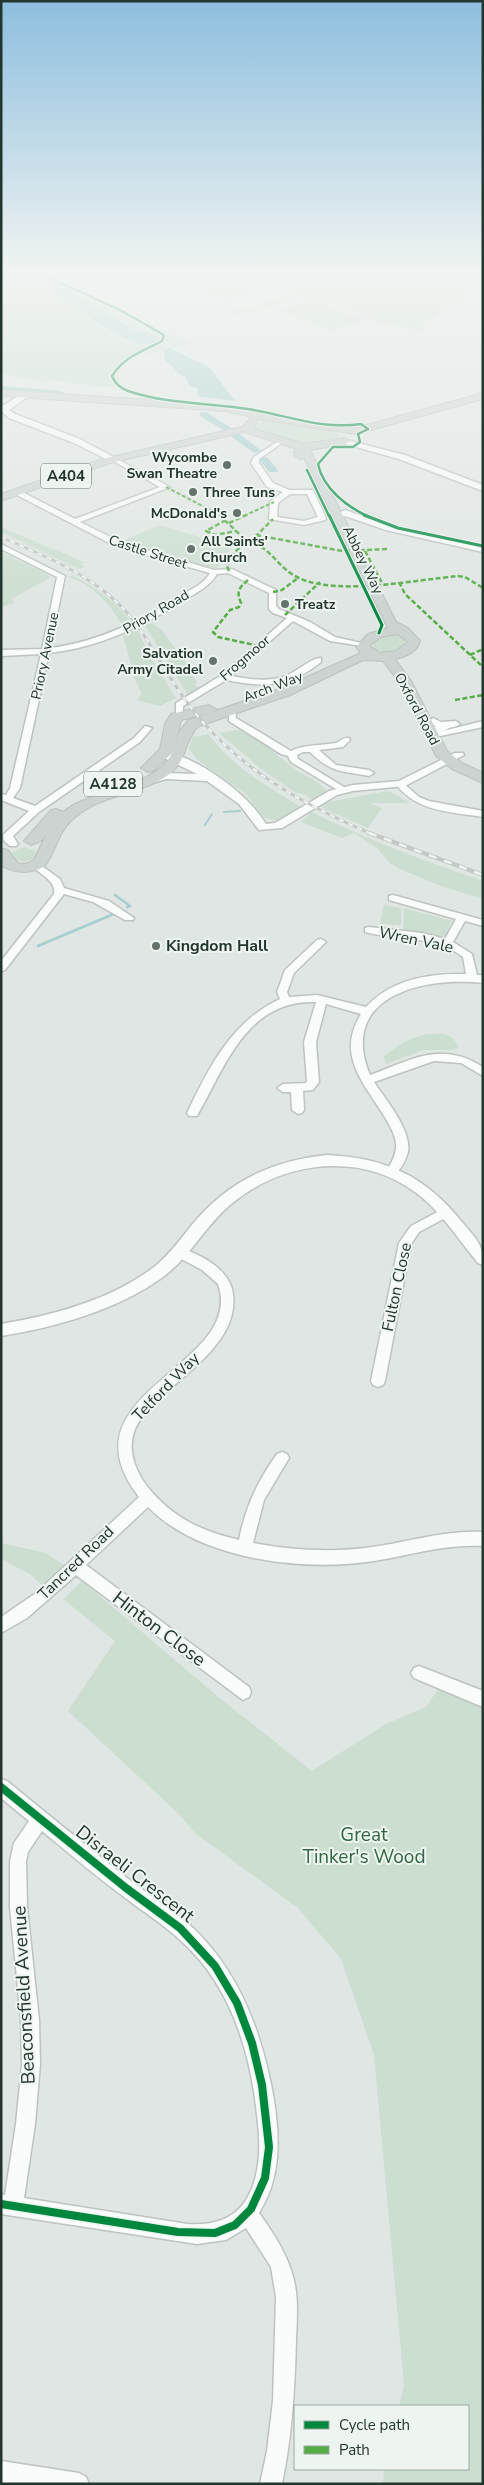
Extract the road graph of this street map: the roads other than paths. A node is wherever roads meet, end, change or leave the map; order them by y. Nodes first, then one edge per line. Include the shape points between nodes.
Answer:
1 (1, 394) edge
2 (483, 394) edge
3 (25, 396) junction
4 (3, 410) edge
5 (252, 417) junction
6 (245, 429) junction
7 (346, 436) junction
8 (280, 442) junction
9 (304, 448) junction
10 (115, 460) junction
11 (483, 488) edge
12 (324, 491) junction
13 (288, 492) junction
14 (17, 493) junction
15 (1, 498) edge
16 (331, 510) junction
17 (357, 517) junction
18 (74, 522) junction
19 (1, 546) edge
20 (483, 549) edge
21 (214, 572) junction
22 (380, 611) junction
23 (292, 618) junction
24 (398, 630) junction
25 (379, 633) junction
26 (365, 649) junction
27 (46, 651) junction
28 (1, 653) edge
29 (393, 656) junction
30 (318, 660) dead end
31 (225, 678) junction
32 (195, 695) junction
33 (204, 710) junction
34 (232, 711) junction
35 (179, 716) junction
36 (483, 719) edge
37 (483, 724) edge
38 (148, 728) dead end
39 (438, 729) junction
40 (346, 740) dead end
41 (308, 749) junction
42 (292, 754) junction
43 (171, 756) junction
44 (453, 758) junction
45 (483, 771) edge
46 (369, 773) dead end
47 (208, 778) junction
48 (483, 778) edge
49 (143, 783) junction
50 (401, 784) junction
51 (344, 790) junction
52 (5, 798) edge
53 (36, 810) junction
54 (483, 814) edge
55 (31, 841) junction
56 (47, 852) junction
57 (6, 856) edge
58 (36, 865) junction
59 (60, 890) junction
60 (393, 898) dead end
61 (129, 918) dead end
62 (462, 918) junction
63 (483, 923) edge
64 (369, 930) dead end
65 (321, 942) dead end
66 (447, 944) junction
67 (1, 968) edge
68 (478, 978) edge
69 (322, 1000) junction
70 (286, 1001) junction
71 (368, 1012) junction
72 (483, 1072) edge
73 (367, 1080) junction
74 (283, 1088) dead end
75 (297, 1088) junction
76 (298, 1110) dead end
77 (193, 1113) dead end
78 (390, 1173) junction
79 (445, 1213) junction
80 (178, 1252) junction
81 (483, 1259) edge
82 (1, 1330) edge
83 (378, 1381) dead end
84 (282, 1458) dead end
85 (148, 1498) junction
86 (483, 1539) edge
87 (245, 1547) junction
88 (76, 1567) junction
89 (1, 1626) edge
90 (419, 1673) dead end
91 (243, 1692) dead end
92 (483, 1699) edge
93 (1, 1787) edge
94 (40, 1819) junction
95 (7, 2205) edge
96 (247, 2212) junction
97 (1, 2472) edge
98 (79, 2484) edge
99 (271, 2484) edge

1 - 3 main road
2 - 7 main road
3 - 4 street
3 - 5 main road via 222,411
4 - 10 street
5 - 6 main road via 250,427
5 - 7 main road
6 - 8 main road
6 - 9 main road
6 - 10 main road, A404
7 - 9 main road
7 - 11 street
8 - 9 main road
8 - 13 street via 259,456 255,463 268,483
9 - 12 main road, Abbey Way
9 - 16 main road, Abbey Way via 299,453
10 - 14 main road, A404
10 - 18 street via 166,487
12 - 16 main road, Abbey Way
12 - 17 street
13 - 13 street via 310,492 322,518 304,523 273,519 274,502
14 - 15 main road, A404
14 - 18 street, Castle Street
16 - 17 street
16 - 22 main road, Abbey Way
17 - 20 street via 389,528
18 - 21 street, Castle Street via 130,549
19 - 27 street, Priory Avenue via 61,576
21 - 23 street, Castle Street via 229,571 273,592 272,607
21 - 27 street, Priory Road via 192,591 128,630
22 - 24 main road, Abbey Way
22 - 25 main road, Abbey Way via 382,625
23 - 26 street via 333,639
23 - 31 street, Frogmoor
24 - 25 main road
24 - 29 main road, Abbey Way via 413,637 414,641 413,645
25 - 26 main road
26 - 29 main road
26 - 33 main road, Arch Way via 303,676
26 - 34 main road, Arch Way via 360,657 285,692
27 - 28 street, Priory Road
27 - 52 street, Priory Avenue via 15,788
29 - 39 main road, Oxford Road via 404,681
30 - 31 street via 302,671 268,684
31 - 32 street, Frogmoor
32 - 33 street via 195,701
32 - 35 street, Frogmoor via 178,706
33 - 35 main road, Arch Way
34 - 42 street via 232,718
34 - 43 main road, Arch Way via 190,727
35 - 43 main road via 174,720 169,744
36 - 39 street
37 - 39 street
38 - 53 street via 137,740
39 - 44 main road, Oxford Road via 439,750
40 - 41 street via 340,745
41 - 42 street
41 - 46 street via 334,768
42 - 51 street via 294,760
43 - 47 street
43 - 49 main road, A4128 via 168,768
43 - 55 main road, A4128 via 62,807
44 - 45 main road
44 - 48 main road
44 - 50 street
47 - 49 street via 165,776
47 - 51 street via 249,807 263,828 278,826 332,793
49 - 56 main road, A4128 via 78,808 58,826
50 - 51 street
50 - 54 street via 406,792 419,800
52 - 53 street
53 - 57 street via 8,835
55 - 56 main road via 40,844
55 - 57 main road
56 - 58 main road via 42,862
57 - 58 main road via 23,868
58 - 59 street via 56,880
59 - 61 street via 78,892 122,911
59 - 67 street
60 - 62 street
62 - 63 street
62 - 66 street
64 - 66 street, Wren Vale
65 - 70 street via 289,972 282,992
66 - 68 street, Wren Vale via 464,951
68 - 71 street via 440,978 400,987 381,998
69 - 70 street
69 - 71 street via 338,1001
69 - 75 street via 310,1042 313,1082 309,1087
70 - 77 street via 262,1014 236,1037 208,1081
71 - 73 street via 356,1036 356,1053
72 - 73 street via 464,1060 433,1057
73 - 78 street via 382,1101 402,1143 400,1158
74 - 75 street
75 - 76 street
78 - 79 street via 422,1189
78 - 80 street via 342,1161 310,1160 285,1165 258,1176 236,1192 209,1216
79 - 81 street
79 - 83 street, Fulton Close via 415,1229 405,1243
80 - 82 street via 158,1272 101,1302 56,1318
80 - 85 street, Telford Way via 221,1278 227,1295 226,1316 217,1334 146,1402 129,1426 124,1457 132,1476
84 - 87 street via 257,1498
85 - 87 street, Telford Way via 189,1530
85 - 88 street, Tancred Road via 122,1518
86 - 87 street, Telford Way via 435,1541 373,1554 332,1558 300,1557
88 - 89 street, Tancred Road via 36,1602
88 - 91 street, Hinton Close
90 - 92 street
93 - 94 street, Disraeli Crescent
94 - 95 street, Beaconsfield Avenue via 20,1849 18,1861 30,2014 31,2077 28,2111
94 - 96 street, Disraeli Crescent via 188,1934 204,1950 234,1994 256,2054 268,2134 266,2180 258,2200
95 - 96 street, Disraeli Crescent via 198,2234 217,2233 235,2224
96 - 99 street via 278,2262 284,2278 282,2414
97 - 98 street

